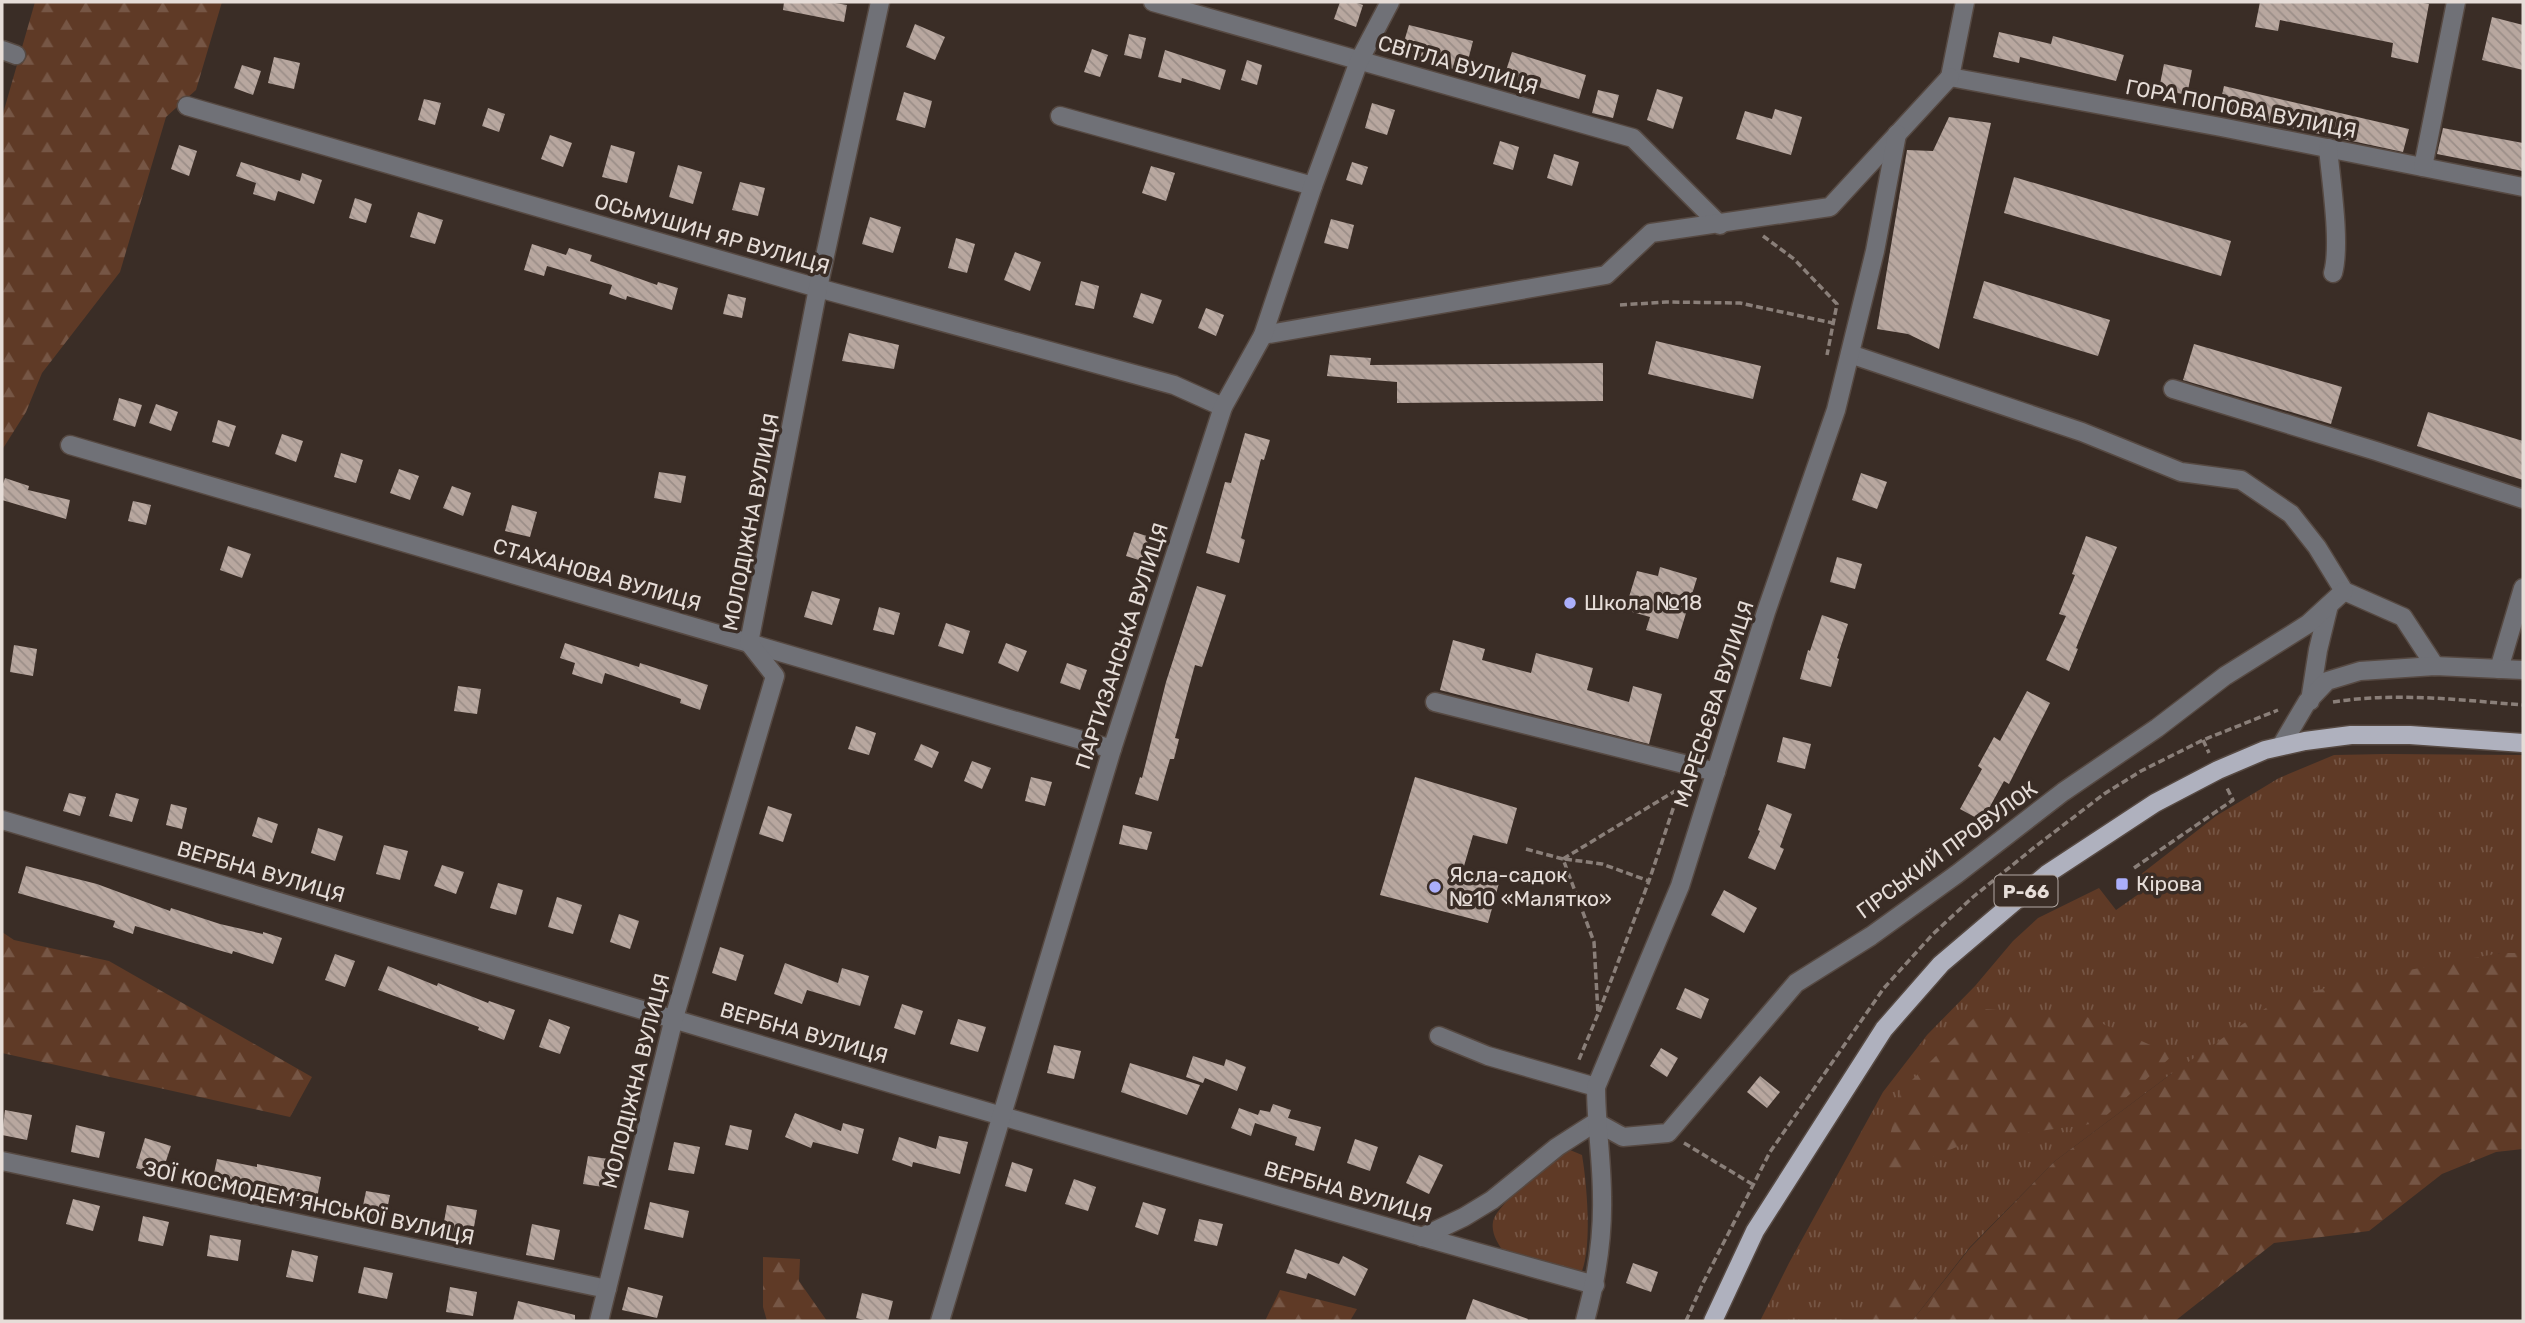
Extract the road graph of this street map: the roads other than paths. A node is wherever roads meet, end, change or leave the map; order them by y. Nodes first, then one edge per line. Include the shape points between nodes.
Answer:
1 (880, 2) edge
2 (1153, 2) edge
3 (1390, 2) edge
4 (1965, 2) edge
5 (2456, 2) edge
6 (1359, 61) junction
7 (1950, 77) junction
8 (187, 106) dead end
9 (1060, 116) dead end
10 (1897, 134) junction
11 (2328, 148) junction
12 (2423, 167) junction
13 (1313, 186) junction
14 (2523, 187) edge
15 (1720, 225) junction
16 (2333, 273) dead end
17 (818, 288) junction
18 (1263, 335) junction
19 (1850, 354) junction
20 (2173, 389) dead end
21 (1223, 407) junction
22 (70, 445) dead end
23 (2523, 499) edge
24 (2523, 588) edge
25 (2344, 591) junction
26 (2329, 605) junction
27 (749, 643) junction
28 (2435, 666) junction
29 (2499, 669) junction
30 (2523, 670) edge
31 (2309, 701) junction
32 (1435, 702) dead end
33 (2523, 743) edge
34 (2281, 746) junction
35 (1112, 748) junction
36 (1716, 772) junction
37 (2, 820) edge
38 (674, 1018) junction
39 (1439, 1036) dead end
40 (1596, 1087) junction
41 (1003, 1115) junction
42 (1596, 1122) junction
43 (2, 1161) edge
44 (1422, 1237) junction
45 (1595, 1285) junction
46 (607, 1289) junction
47 (599, 1321) edge
48 (940, 1321) edge
49 (1585, 1321) edge
50 (1713, 1321) edge

1 - 17 street, МОЛОДІЖНА ВУЛИЦЯ
2 - 6 street, СВІТЛА ВУЛИЦЯ
3 - 6 street, ПАРТИЗАНСЬКА ВУЛИЦЯ
4 - 7 street
5 - 12 street
6 - 13 street, ПАРТИЗАНСЬКА ВУЛИЦЯ
6 - 15 street, СВІТЛА ВУЛИЦЯ via 1633,138
7 - 10 street
7 - 11 street, ГОРА ПОПОВА ВУЛИЦЯ
8 - 17 street, ОСЬМУШИН ЯР ВУЛИЦЯ
9 - 13 street
10 - 15 street via 1830,207
10 - 19 street, МАРЕСЬЄВА ВУЛИЦЯ
11 - 12 street, ГОРА ПОПОВА ВУЛИЦЯ
11 - 16 street
12 - 14 street, ГОРА ПОПОВА ВУЛИЦЯ
13 - 18 street, ПАРТИЗАНСЬКА ВУЛИЦЯ
15 - 18 street via 1651,233 1606,275
17 - 21 street, ОСЬМУШИН ЯР ВУЛИЦЯ via 1174,385
17 - 27 street, МОЛОДІЖНА ВУЛИЦЯ
18 - 21 street, ПАРТИЗАНСЬКА ВУЛИЦЯ
19 - 25 street via 2082,432 2180,471 2241,480 2291,514
19 - 36 street, МАРЕСЬЄВА ВУЛИЦЯ via 1836,410
20 - 23 street
21 - 35 street, ПАРТИЗАНСЬКА ВУЛИЦЯ
22 - 27 street, СТАХАНОВА ВУЛИЦЯ
24 - 29 street
25 - 26 street, ГІРСЬКИЙ ПРОВУЛОК
25 - 28 street via 2403,617
26 - 31 street
26 - 42 street, ГІРСЬКИЙ ПРОВУЛОК via 2063,792 1871,936 1796,983 1668,1133 1623,1137
27 - 35 street, СТАХАНОВА ВУЛИЦЯ
27 - 38 street, МОЛОДІЖНА ВУЛИЦЯ via 775,676
28 - 29 street
28 - 31 street via 2360,671 2327,681
29 - 30 street
31 - 34 street
32 - 36 street
33 - 34 main road, Р-66 via 2351,735
34 - 50 main road, Р-66 via 2218,770 2155,803 2047,874 1941,964 1884,1029 1801,1156 1755,1231
35 - 41 street, ПАРТИЗАНСЬКА ВУЛИЦЯ
36 - 40 street, МАРЕСЬЄВА ВУЛИЦЯ via 1679,886
37 - 38 street, ВЕРБНА ВУЛИЦЯ
38 - 41 street, ВЕРБНА ВУЛИЦЯ
38 - 46 street, МОЛОДІЖНА ВУЛИЦЯ
39 - 40 street via 1488,1056
40 - 42 street, МАРЕСЬЄВА ВУЛИЦЯ
41 - 44 street, ВЕРБНА ВУЛИЦЯ
41 - 48 street, ПАРТИЗАНСЬКА ВУЛИЦЯ
42 - 44 street via 1492,1200
42 - 45 street, МАРЕСЬЄВА ВУЛИЦЯ via 1602,1197
43 - 46 street, ЗОЇ КОСМОДЕМ’ЯНСЬКОЇ ВУЛИЦЯ
44 - 45 street, ВЕРБНА ВУЛИЦЯ
45 - 49 street, МАРЕСЬЄВА ВУЛИЦЯ
46 - 47 street, МОЛОДІЖНА ВУЛИЦЯ

